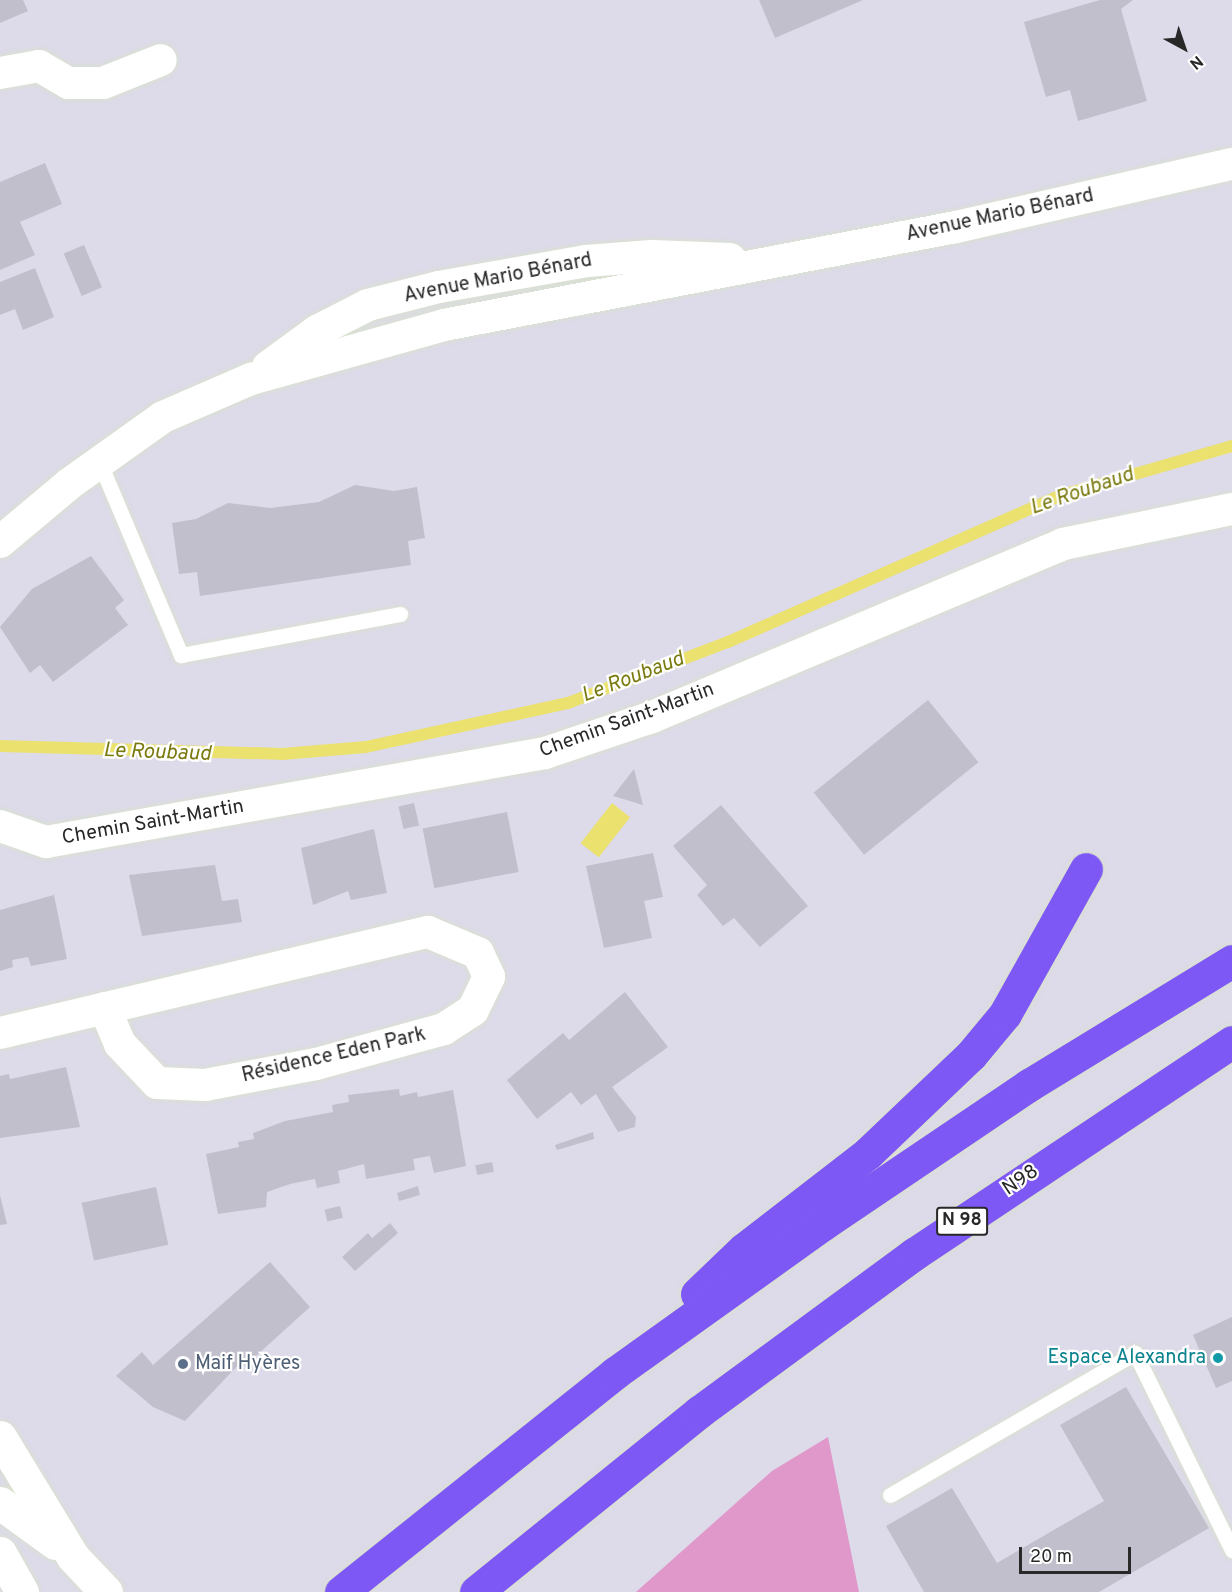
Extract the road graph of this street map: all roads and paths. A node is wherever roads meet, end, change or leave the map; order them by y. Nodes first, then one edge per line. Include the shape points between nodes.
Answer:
1 (162, 60) dead end
2 (0, 73) edge
3 (1232, 165) edge
4 (99, 461) junction
5 (69, 484) junction
6 (1232, 509) edge
7 (0, 517) edge
8 (0, 542) edge
9 (400, 614) dead end
10 (0, 826) edge
11 (1086, 869) dead end
12 (1232, 961) edge
13 (105, 1008) junction
14 (0, 1033) edge
15 (1232, 1042) edge
16 (615, 1373) junction
17 (0, 1437) edge
18 (890, 1495) dead end
19 (0, 1503) edge
20 (1232, 1550) edge
21 (0, 1553) edge
22 (73, 1557) junction
23 (22, 1592) edge
24 (106, 1592) edge
25 (341, 1592) edge
26 (476, 1592) edge

1 - 2 street via 103,83 68,83 39,66
3 - 4 street, Avenue Mario Bénard via 956,227 767,261 665,286 444,325 251,379 163,417
4 - 5 street, Avenue Mario Bénard
4 - 9 lane via 182,655
5 - 7 street, Avenue Mario Bénard
5 - 8 street, Avenue Mario Bénard
6 - 10 street, Chemin Saint-Martin via 1063,544 652,717 545,753 46,842
11 - 16 highway via 1005,1014 972,1054 868,1153 744,1249
12 - 16 highway via 1029,1085
13 - 13 street, Résidence Eden Park via 428,932 478,953 489,977 473,1010 444,1029 316,1064 205,1085 157,1083 120,1044
13 - 14 street, Résidence Eden Park
15 - 26 highway, N98 / N 98 via 914,1254 699,1412
16 - 25 highway
17 - 22 street
18 - 20 lane via 1135,1353
19 - 22 street
21 - 23 street
22 - 24 street

